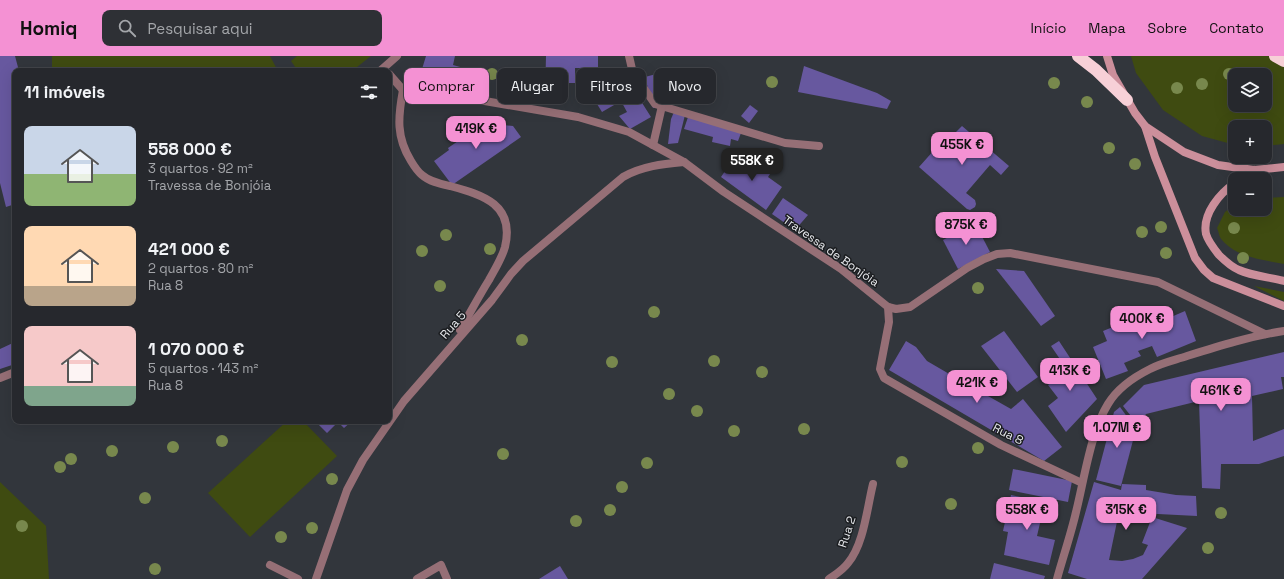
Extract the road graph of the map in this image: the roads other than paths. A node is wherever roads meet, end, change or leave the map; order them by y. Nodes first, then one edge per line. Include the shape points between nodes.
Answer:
1 (397, 56) edge
2 (630, 56) edge
3 (1078, 56) edge
4 (1107, 56) edge
5 (1276, 56) edge
6 (1284, 61) edge
7 (387, 68) edge
8 (392, 78) edge
9 (403, 90) junction
10 (1127, 100) junction
11 (662, 106) junction
12 (1145, 126) junction
13 (653, 145) junction
14 (819, 146) dead end
15 (684, 162) junction
16 (1284, 167) edge
17 (1254, 170) junction
18 (1251, 172) edge
19 (1228, 187) edge
20 (1284, 281) edge
21 (1284, 306) edge
22 (888, 307) junction
23 (1284, 331) edge
24 (1265, 334) junction
25 (452, 345) junction
26 (12, 373) edge
27 (0, 378) edge
28 (392, 418) edge
29 (388, 424) edge
30 (1082, 483) junction
31 (873, 484) dead end
32 (270, 565) dead end
33 (298, 579) edge
34 (316, 579) edge
35 (417, 579) edge
36 (447, 579) edge
37 (829, 579) edge
38 (1057, 579) edge

1 - 7 street
2 - 11 street via 638,80 655,104
3 - 10 highway
4 - 10 main road via 1113,75
5 - 6 highway
8 - 9 street
9 - 13 street, Travessa de Bonjóia via 444,94 578,117 629,132
9 - 25 street via 400,133 403,146 415,167 432,182 490,200 498,207 506,224 505,248
10 - 12 main road
11 - 13 street
11 - 14 street via 785,143
12 - 17 main road via 1184,152 1218,165
12 - 21 main road via 1195,258 1204,270 1213,278
13 - 15 street, Travessa de Bonjóia
15 - 22 street, Travessa de Bonjóia via 743,205 841,269
15 - 25 street, Rua 5 via 646,167 623,177 537,248 511,274 492,300
16 - 17 main road
17 - 18 main road
19 - 20 main road via 1212,208 1205,225 1206,236 1216,252 1238,270
22 - 24 street via 896,309 910,306 967,268 997,254 1010,253 1158,282
22 - 30 street, Rua 8 via 889,322 880,369 884,378 1001,445
23 - 24 street
24 - 30 street via 1157,366 1128,383 1108,403 1094,438
25 - 28 street, Rua 5
26 - 27 street
29 - 34 street, Rua 5 via 363,460 347,490
30 - 38 street
31 - 37 street, Rua 2 via 855,551 848,563
32 - 33 street
35 - 36 street via 441,565

